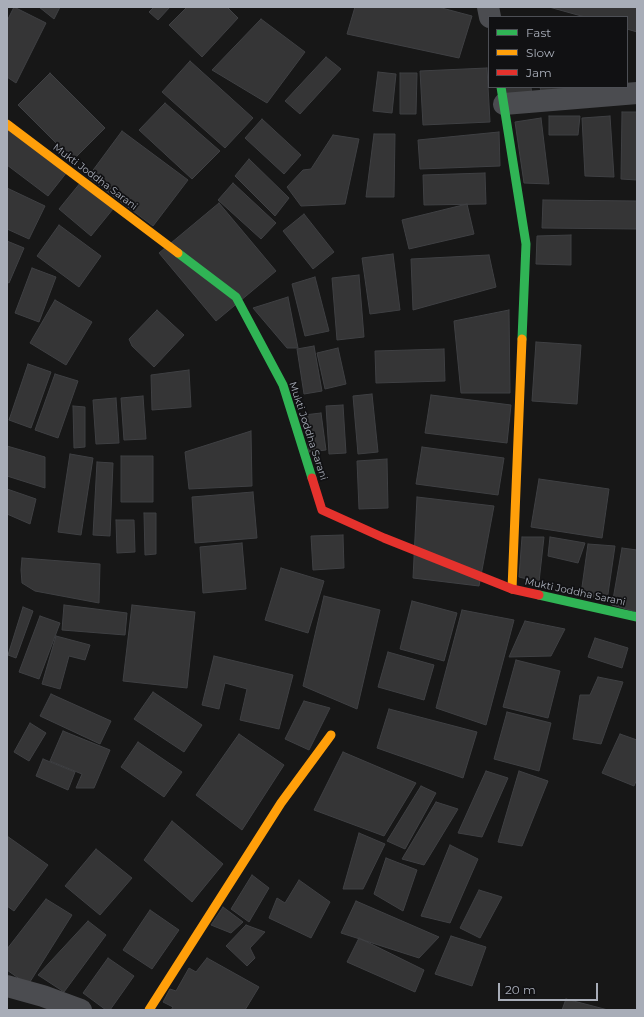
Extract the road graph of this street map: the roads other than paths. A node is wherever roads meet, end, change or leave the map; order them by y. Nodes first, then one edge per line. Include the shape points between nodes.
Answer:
1 (637, 93) edge
2 (503, 96) edge
3 (7, 124) edge
4 (512, 589) junction
5 (637, 617) edge
6 (331, 735) dead end
7 (7, 986) edge
8 (81, 1010) edge
9 (149, 1010) edge

1 - 2 street
2 - 4 street via 526,244
3 - 4 street, Mukti Joddha Sarani via 236,297 283,385 322,510 384,538
4 - 5 street, Mukti Joddha Sarani
6 - 9 street via 281,803
7 - 8 street

